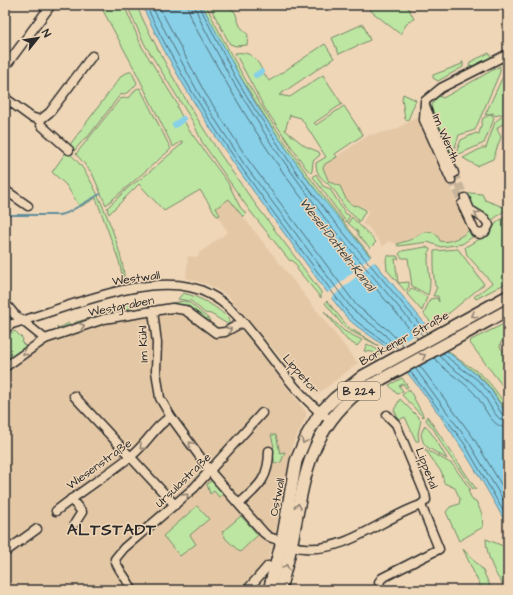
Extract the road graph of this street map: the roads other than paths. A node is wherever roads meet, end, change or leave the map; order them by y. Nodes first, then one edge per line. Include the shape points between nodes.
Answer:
1 (51, 5) edge
2 (508, 54) edge
3 (92, 56) dead end
4 (5, 67) edge
5 (5, 98) edge
6 (40, 120) junction
7 (69, 150) dead end
8 (453, 176) tunnel mouth
9 (5, 190) edge
10 (28, 206) dead end
11 (508, 296) edge
12 (5, 303) edge
13 (508, 310) edge
14 (153, 311) junction
15 (23, 321) junction
16 (243, 322) junction
17 (5, 329) edge
18 (45, 339) junction
19 (257, 340) joint
20 (5, 367) edge
21 (74, 396) dead end
22 (262, 413) dead end
23 (320, 413) junction
24 (387, 414) dead end
25 (171, 417) junction
26 (330, 420) junction
27 (269, 451) dead end
28 (131, 456) junction
29 (211, 471) junction
30 (71, 499) junction
31 (239, 504) junction
32 (421, 505) junction
33 (175, 506) junction
34 (56, 511) dead end
35 (75, 523) dead end
36 (37, 529) dead end
37 (287, 542) junction
38 (5, 552) edge
39 (268, 566) dead end
40 (132, 590) edge
41 (247, 590) edge
42 (269, 590) edge
43 (280, 590) edge
44 (380, 590) edge

1 - 4 street
2 - 8 street, Im Werth via 441,88 430,96 425,105 424,120
3 - 6 street via 50,112
5 - 6 street via 31,117
6 - 7 street via 41,125
9 - 10 street
11 -> 23 main road, Borkener Straße / B 224 via 351,384
12 - 15 street
26 -> 13 main road, Borkener Straße / B 224 via 358,392
14 -> 16 street, Westgraben via 172,308 185,310 216,333 225,332
18 -> 14 street, Westgraben via 104,319
14 - 25 street, Im Kühl via 160,398
15 - 16 street, Westwall via 99,296 160,285 191,287 208,293 230,308
15 - 17 street, Westwall
15 - 18 street
16 - 19 street, Westwall
18 -> 20 street, Westgraben
19 - 23 street, Lippetor
21 - 28 street
22 - 29 street, Ursulastraße
23 - 26 street, Lippetor
23 -> 37 main road, Ostwall / B 224 via 296,461
24 - 32 street, Lippetal via 396,424 425,494 426,500
25 -> 28 street, Wiesenstraße
29 -> 25 street, Im Kühl
37 -> 26 main road, Ostwall / B 224 via 306,471
27 - 31 street via 264,480
28 - 30 street, Wiesenstraße
28 - 33 street
29 - 31 street, Im Kühl
33 -> 29 street, Ursulastraße
30 - 34 street, Wiesenstraße
30 - 35 street via 82,512
31 - 37 street, Im Kühl via 264,534
32 - 37 street, Im Kühl via 349,540 329,546 304,548
32 - 44 street, Lippetal via 439,549 386,576 379,582
33 - 40 street, Ursulastraße via 124,548 115,559 116,565 128,579
36 - 38 street
37 - 42 main road, Ostwall / B 224
43 -> 37 main road, Ostwall / B 224
39 - 41 street

